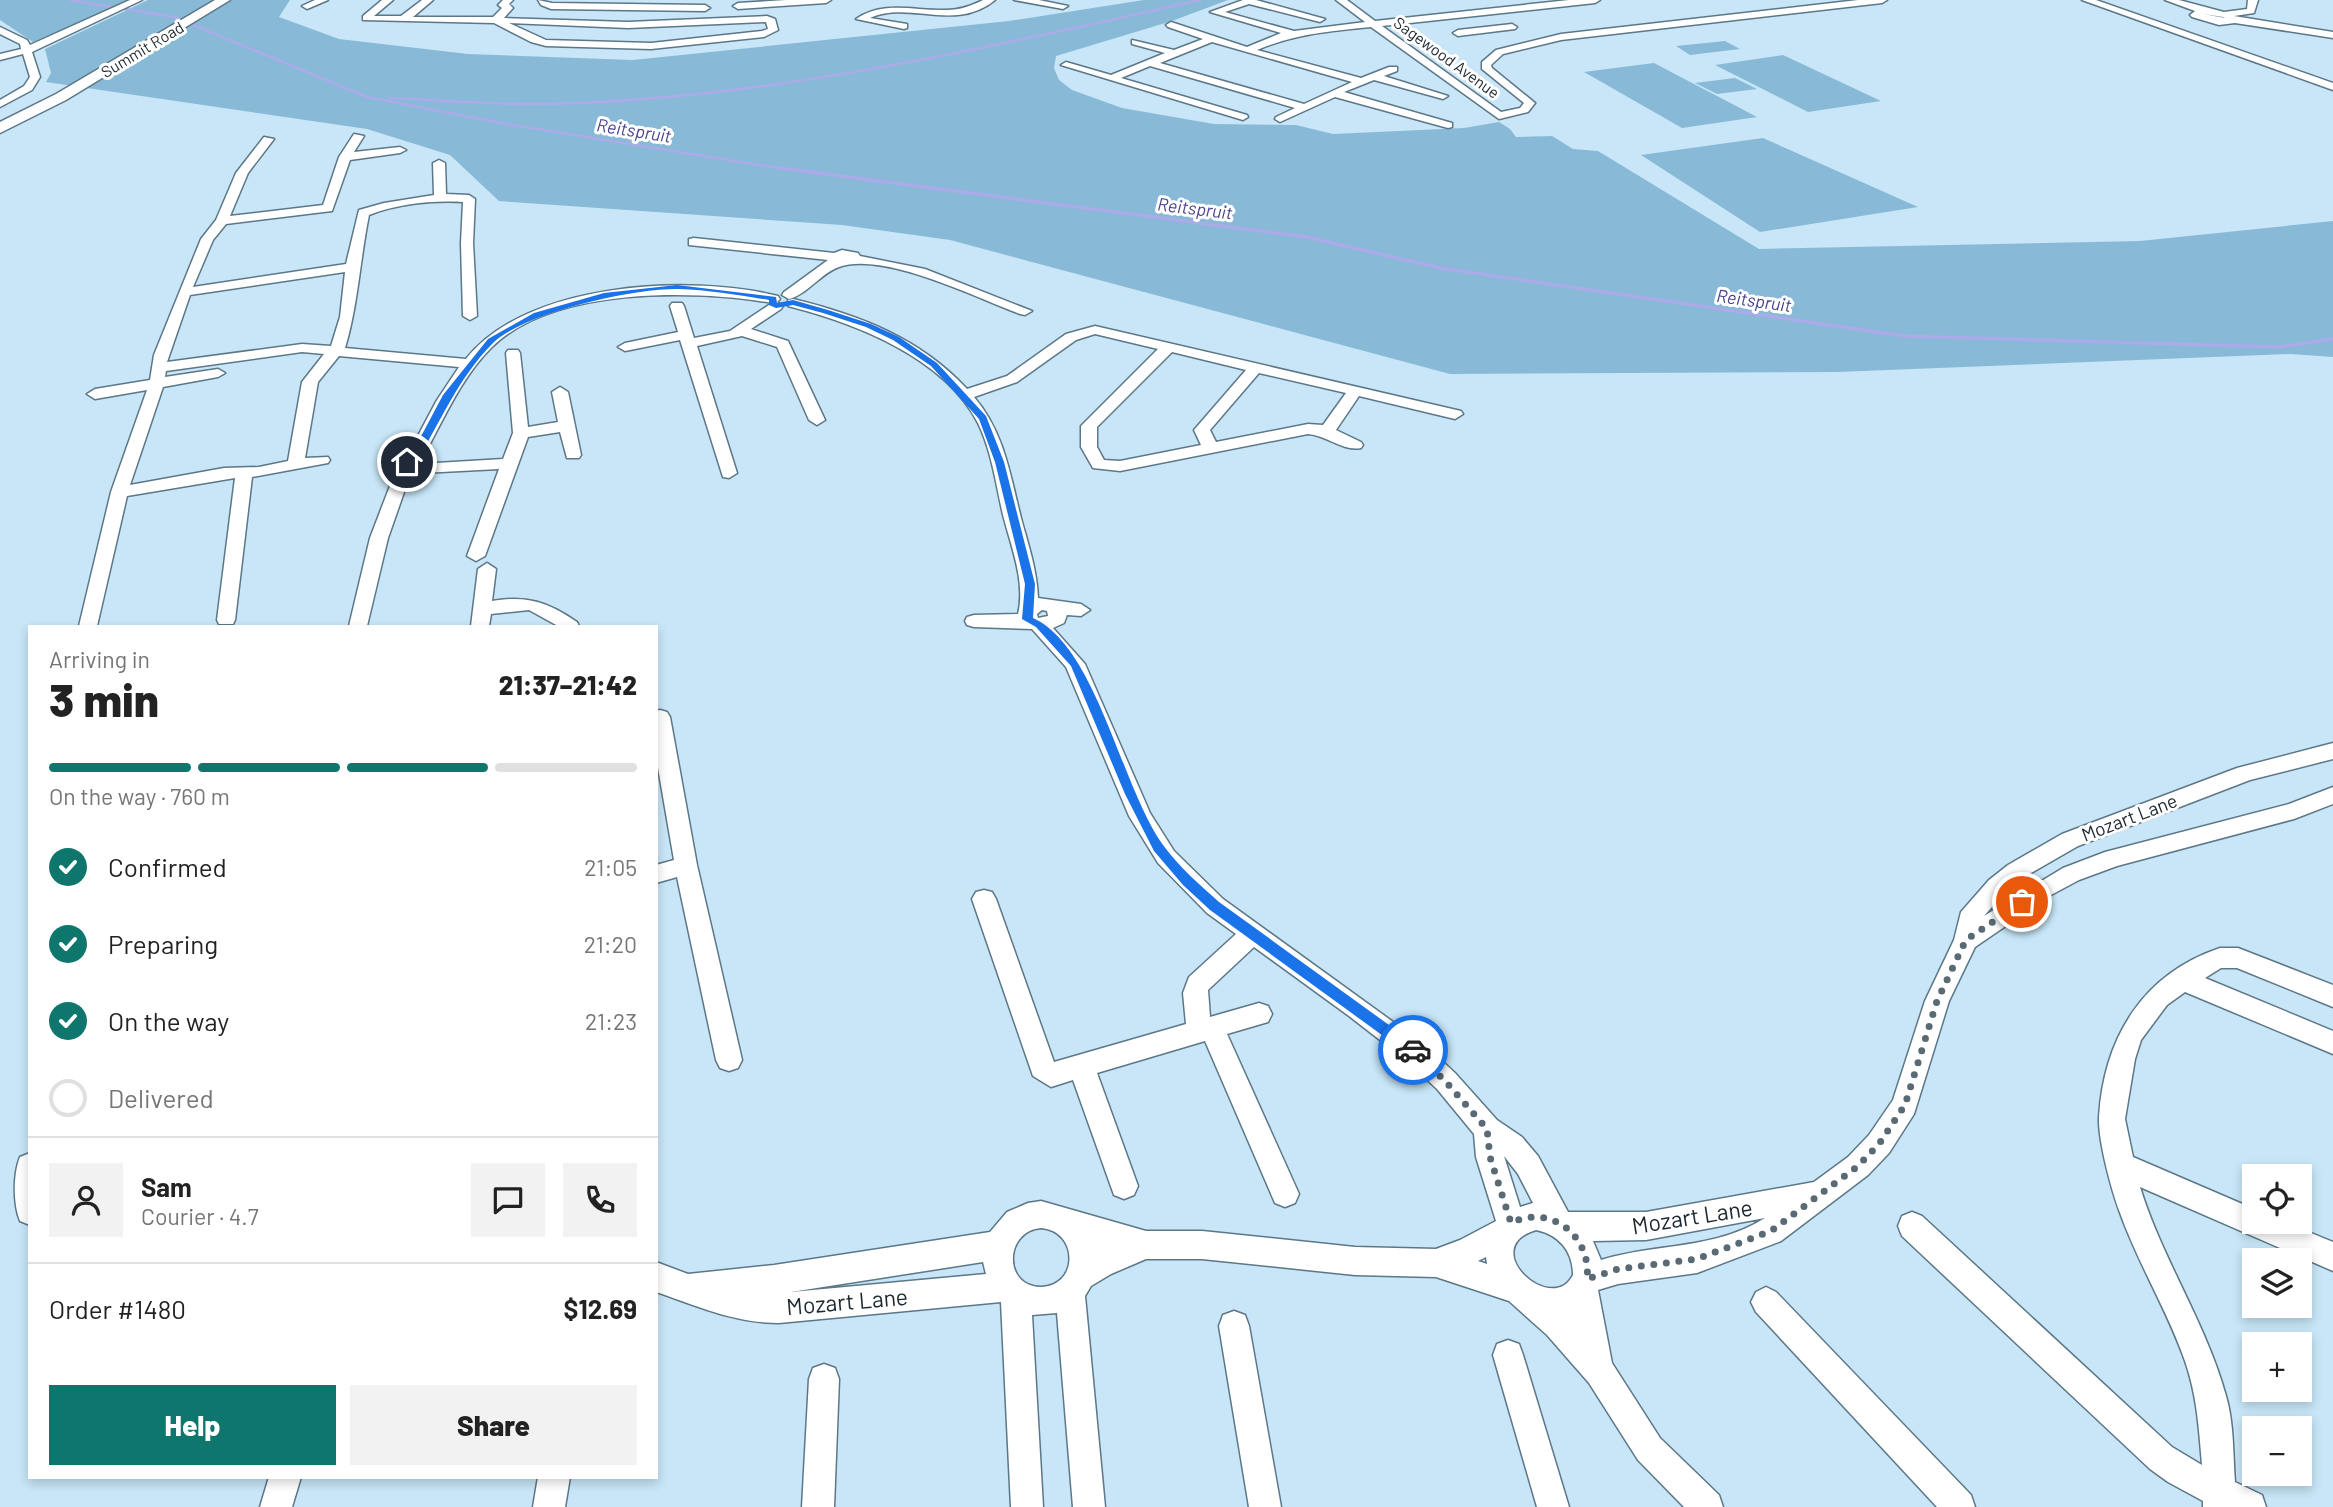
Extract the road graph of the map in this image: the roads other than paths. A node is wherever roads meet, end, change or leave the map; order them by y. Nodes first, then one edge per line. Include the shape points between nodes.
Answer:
1 (137, 0) edge
2 (224, 0) edge
3 (323, 0) edge
4 (388, 0) edge
5 (428, 0) edge
6 (508, 0) edge
7 (657, 0) edge
8 (826, 0) edge
9 (912, 0) edge
10 (990, 0) edge
11 (1019, 0) edge
12 (1342, 0) edge
13 (1461, 0) edge
14 (1595, 0) edge
15 (1882, 0) edge
16 (2087, 0) edge
17 (2170, 0) edge
18 (2253, 0) edge
19 (543, 1) edge
20 (1567, 1) edge
21 (307, 6) dead end
22 (728, 6) dead end
23 (899, 6) junction
24 (1063, 6) dead end
25 (715, 7) dead end
26 (648, 9) junction
27 (1459, 15) junction
28 (2230, 17) junction
29 (2193, 18) junction
30 (404, 19) junction
31 (1320, 19) dead end
32 (496, 20) junction
33 (1379, 24) junction
34 (904, 26) dead end
35 (1171, 26) dead end
36 (2158, 26) junction
37 (1512, 27) dead end
38 (0, 30) edge
39 (1482, 31) junction
40 (1296, 35) junction
41 (2333, 35) edge
42 (1210, 39) junction
43 (1135, 42) dead end
44 (1469, 43) dead end
45 (2242, 45) dead end
46 (2221, 48) junction
47 (28, 50) junction
48 (1174, 52) junction
49 (1252, 52) junction
50 (0, 57) edge
51 (1150, 63) junction
52 (1066, 65) dead end
53 (1393, 69) dead end
54 (2333, 76) edge
55 (1375, 77) junction
56 (1112, 78) junction
57 (2311, 79) junction
58 (1361, 81) junction
59 (2333, 87) edge
60 (1334, 93) junction
61 (1443, 96) dead end
62 (61, 97) junction
63 (0, 104) edge
64 (1304, 107) junction
65 (1242, 117) dead end
66 (1280, 119) dead end
67 (1448, 125) dead end
68 (0, 128) edge
69 (358, 136) dead end
70 (0, 137) edge
71 (268, 139) dead end
72 (400, 150) dead end
73 (345, 157) junction
74 (439, 163) dead end
75 (440, 199) junction
76 (222, 221) junction
77 (694, 242) dead end
78 (836, 260) junction
79 (352, 267) junction
80 (184, 292) junction
81 (791, 299) junction
82 (774, 302) junction
83 (677, 306) dead end
84 (1025, 311) dead end
85 (470, 316) dead end
86 (741, 331) junction
87 (688, 339) junction
88 (625, 347) dead end
89 (1170, 347) junction
90 (337, 349) junction
91 (513, 353) dead end
92 (283, 362) dead end
93 (471, 364) junction
94 (1256, 367) junction
95 (159, 375) junction
96 (1356, 390) junction
97 (560, 392) dead end
98 (95, 394) dead end
99 (964, 395) junction
100 (1455, 414) dead end
101 (817, 420) dead end
102 (565, 426) junction
103 (1326, 431) junction
104 (521, 433) junction
105 (1355, 445) dead end
106 (1212, 448) junction
107 (573, 455) dead end
108 (322, 460) dead end
109 (511, 464) junction
110 (296, 465) junction
111 (417, 465) junction
112 (244, 472) junction
113 (729, 473) dead end
114 (119, 492) junction
115 (1079, 610) dead end
116 (481, 618) edge
117 (1044, 618) junction
118 (226, 620) dead end
119 (984, 620) dead end
120 (88, 625) edge
121 (358, 625) edge
122 (569, 625) edge
123 (660, 717) dead end
124 (2333, 751) edge
125 (2333, 795) edge
126 (686, 866) junction
127 (658, 873) edge
128 (984, 899) dead end
129 (1253, 933) junction
130 (1966, 940) junction
131 (2182, 980) junction
132 (2333, 996) edge
133 (1259, 1014) dead end
134 (1205, 1030) junction
135 (2333, 1042) edge
136 (729, 1060) dead end
137 (1082, 1068) junction
138 (1487, 1129) junction
139 (2120, 1165) junction
140 (1124, 1186) dead end
141 (1285, 1194) dead end
142 (1819, 1194) junction
143 (1562, 1224) junction
144 (1072, 1225) junction
145 (1912, 1226) dead end
146 (1506, 1228) junction
147 (1000, 1245) junction
148 (1146, 1245) junction
149 (2333, 1257) edge
150 (1436, 1263) junction
151 (658, 1278) edge
152 (1075, 1283) junction
153 (1584, 1285) junction
154 (691, 1288) junction
155 (1011, 1291) junction
156 (1522, 1293) junction
157 (1766, 1302) dead end
158 (1234, 1326) dead end
159 (1508, 1355) dead end
160 (1600, 1372) junction
161 (824, 1379) dead end
162 (284, 1479) edge
163 (554, 1479) edge
164 (2220, 1499) edge
165 (276, 1507) edge
166 (549, 1507) edge
167 (818, 1507) edge
168 (1027, 1507) edge
169 (1089, 1507) edge
170 (1265, 1507) edge
171 (1553, 1507) edge
172 (1707, 1507) edge
173 (1959, 1507) edge
174 (2250, 1507) edge

1 - 47 street
2 - 62 main road, Summit Road
3 - 21 street
4 - 30 street via 366,18
5 - 30 street
6 - 32 street via 503,5 508,8
7 - 26 street
8 - 22 street
9 - 23 street
10 - 23 street via 947,13
11 - 24 street
12 - 33 street, Sagewood Avenue
13 - 27 street
14 - 20 street
15 - 33 street, Sagewood Avenue via 1576,35 1509,49 1492,57 1487,69 1530,103 1524,110 1499,116
16 - 36 street
17 - 29 street
18 - 28 street via 2251,11
19 - 26 street via 554,6
20 - 27 street
23 - 34 street via 885,6 856,18
25 - 26 street
27 - 33 street
27 - 39 street
28 - 29 street
28 - 41 street
29 - 36 street
30 - 32 street
31 - 40 street via 1248,1 1215,12
32 - 32 street via 644,26 764,18 772,20 773,30 654,46 551,43 534,40
33 - 40 street
35 - 42 street
36 - 46 street
37 - 39 street
38 - 47 street via 21,39
39 - 44 street via 1454,32
40 - 49 street
42 - 48 street
42 - 49 street
43 - 48 street
45 - 46 street
46 - 57 street
47 - 50 street
47 - 63 street via 34,81
48 - 51 street
49 - 58 street
51 - 56 street
51 - 64 street
52 - 56 street
53 - 55 street
54 - 57 street
55 - 58 street
55 - 61 street
56 - 65 street
57 - 59 street
58 - 60 street
60 - 64 street
60 - 67 street
62 - 68 main road, Summit Road
62 - 70 main road, Summit Road
64 - 66 street
69 - 73 street
71 - 76 street via 242,173
72 - 73 street
73 - 76 street via 328,208
74 - 75 street
75 - 79 street via 386,205 363,213
75 - 85 street via 463,197 470,202
76 - 80 street via 207,240
77 - 78 street
78 - 81 street
78 - 84 street via 876,262 916,272
79 - 80 street
79 - 90 street via 347,317
80 - 95 street via 161,355
81 - 82 street
81 - 99 street via 896,339 934,364
82 - 86 street
82 - 93 street via 677,287 606,295 523,321 491,340
83 - 87 street
86 - 87 street
86 - 101 street via 783,344
87 - 88 street
87 - 113 street
89 - 94 street
89 - 99 street via 1086,331 1012,379
89 - 106 street via 1089,426 1086,435 1092,458 1109,467
90 - 93 street
90 - 95 street via 289,349
90 - 110 street via 310,382
91 - 104 street
92 - 95 street
93 - 111 street via 439,410
94 - 96 street
94 - 106 street via 1205,424 1203,436
95 - 98 street
95 - 114 street
96 - 100 street
96 - 103 street
97 - 102 street
99 - 117 street via 979,412 992,439 1030,584
102 - 104 street
102 - 107 street
103 - 105 street
103 - 106 street via 1308,429
104 - 109 street
108 - 110 street
109 - 111 street
109 - 116 street via 482,562
110 - 112 street
111 - 121 street via 413,475 401,478 379,538
112 - 114 street
112 - 118 street
114 - 120 street
115 - 117 street
116 - 122 street via 533,603
117 - 119 street
117 - 129 street via 1075,664 1158,847 1202,895
123 - 126 street
124 - 130 street, Mozart Lane via 2245,773 2054,848 2017,871 1981,902
125 - 130 street, Mozart Lane via 2294,811 2113,858 2071,874
126 - 127 street
126 - 136 street
128 - 137 street via 1042,1068 1051,1075
129 - 134 street via 1198,984 1195,993
129 - 138 street via 1407,1044
130 - 142 street, Mozart Lane via 1937,1001 1905,1105 1858,1166
131 - 132 street via 2209,962 2238,958
131 - 135 street
131 - 139 street via 2158,998 2129,1037 2112,1119
133 - 134 street
134 - 137 street
134 - 141 street
137 - 140 street
138 - 143 street via 1512,1146 1528,1166
138 - 146 street
139 - 149 street
139 - 164 street via 2133,1211 2190,1334 2208,1388
142 - 143 street, Mozart Lane via 1646,1226
142 - 153 street, Mozart Lane via 1771,1231 1712,1254 1618,1269
143 - 146 street via 1536,1216 1523,1217
143 - 153 street via 1585,1251
144 - 147 street via 1060,1218 1032,1216 1018,1222
144 - 148 street
144 - 152 street via 1085,1250 1085,1264
145 - 164 street via 2154,1452
146 - 150 street via 1466,1252
146 - 156 street via 1500,1261 1506,1276
147 - 154 street, Mozart Lane via 774,1280
147 - 155 street via 998,1267
148 - 150 street
148 - 152 street via 1101,1264
150 - 156 street
151 - 154 street, Mozart Lane
152 - 155 street via 1058,1298 1044,1302 1029,1301
152 - 169 street
153 - 156 street via 1571,1299 1558,1303 1543,1303
153 - 160 street via 1589,1335
154 - 155 street, Mozart Lane via 732,1304 779,1308
155 - 168 street
156 - 160 street via 1558,1324
157 - 173 street
158 - 170 street
159 - 171 street
160 - 172 street via 1649,1449
161 - 167 street
162 - 165 street
163 - 166 street
164 - 174 street

